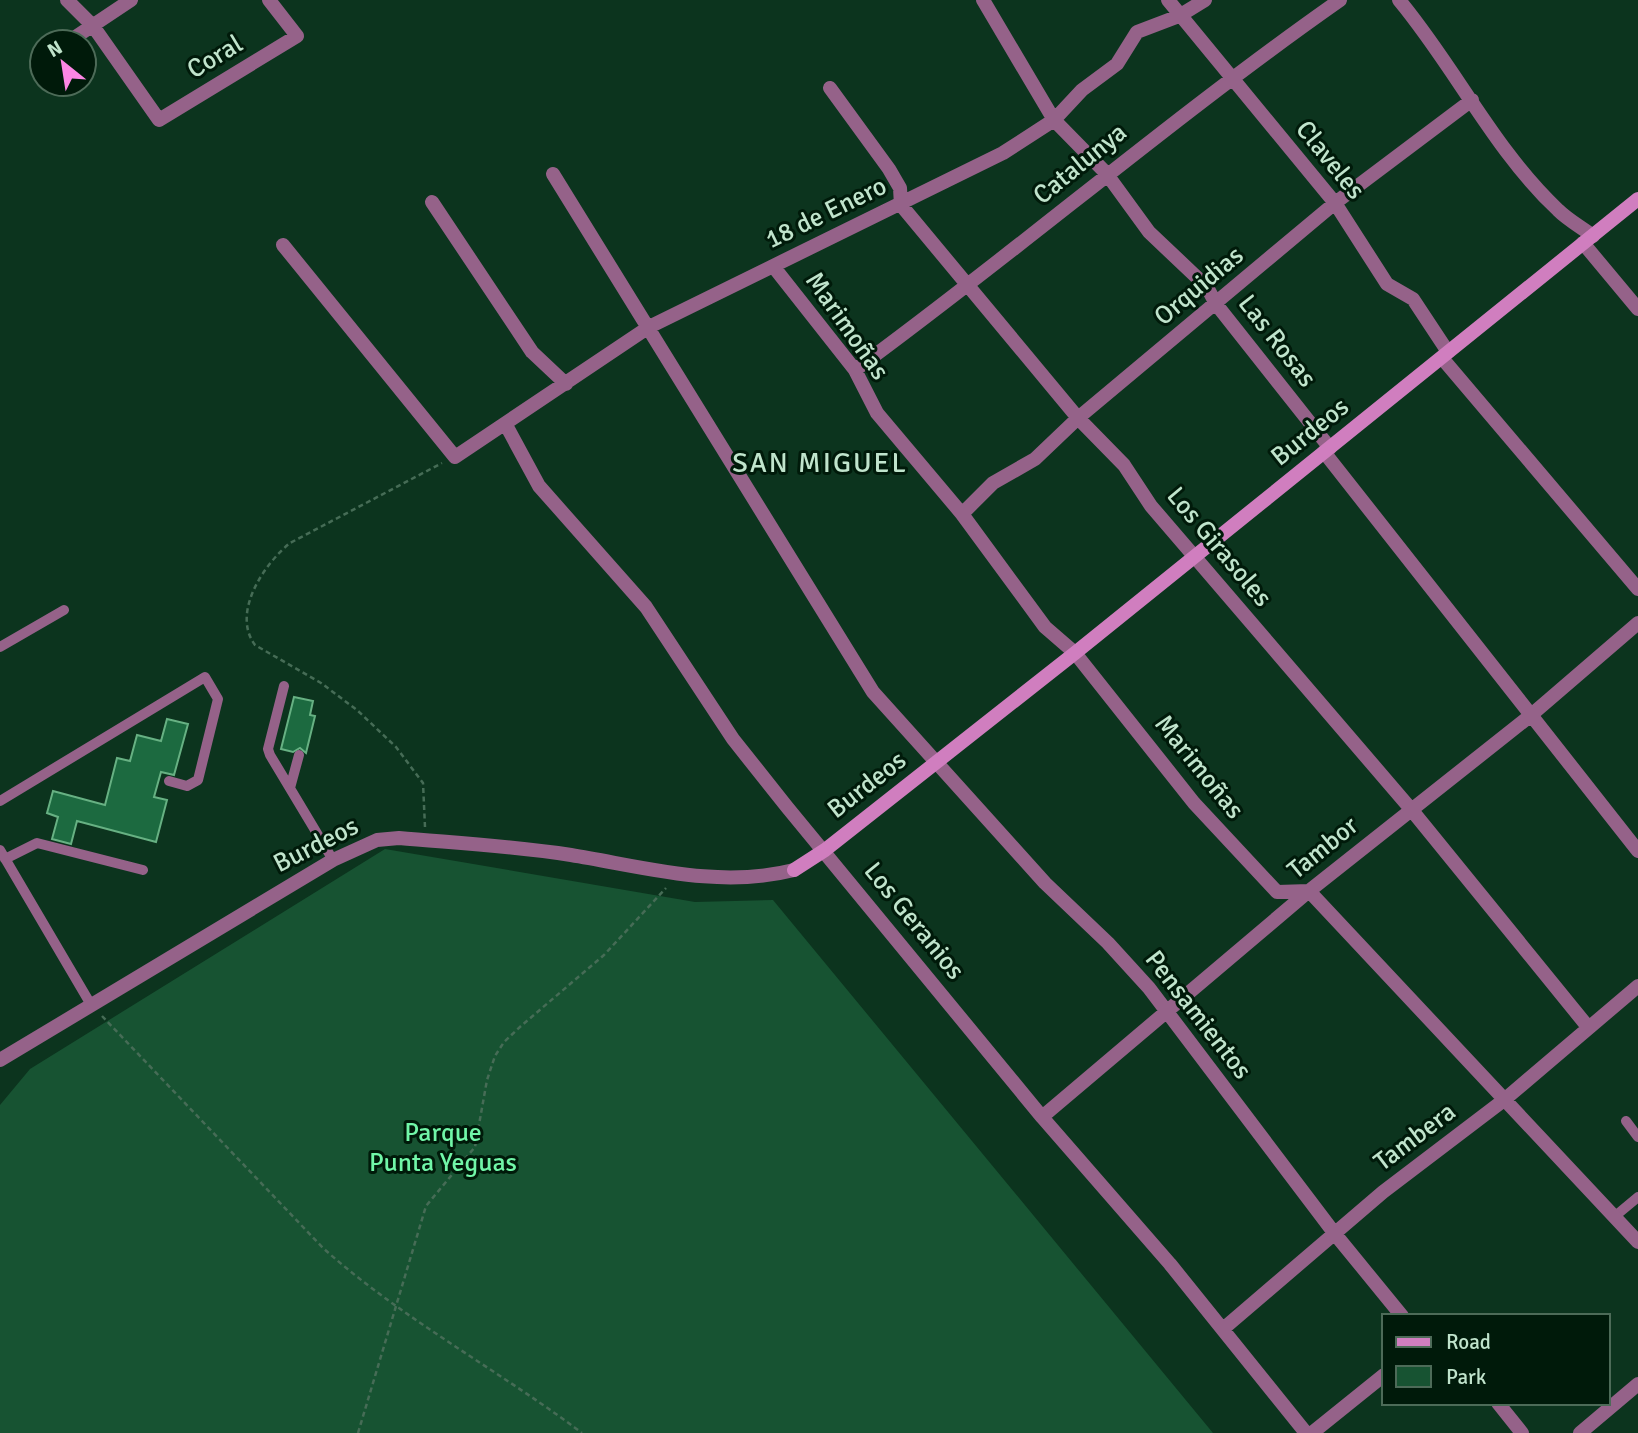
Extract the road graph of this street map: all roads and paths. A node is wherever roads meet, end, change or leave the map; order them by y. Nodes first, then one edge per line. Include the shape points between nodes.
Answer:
1 (67, 0) edge
2 (131, 0) edge
3 (269, 0) edge
4 (983, 0) edge
5 (1168, 0) edge
6 (1205, 0) edge
7 (1340, 0) edge
8 (1399, 0) edge
9 (1179, 16) junction
10 (93, 26) junction
11 (90, 28) edge
12 (1230, 77) junction
13 (830, 88) dead end
14 (1472, 100) junction
15 (1054, 120) junction
16 (1106, 173) junction
17 (553, 174) dead end
18 (1638, 199) edge
19 (432, 202) dead end
20 (1335, 203) junction
21 (901, 205) junction
22 (1588, 239) junction
23 (283, 245) dead end
24 (773, 265) junction
25 (1612, 278) junction
26 (969, 286) junction
27 (1216, 304) junction
28 (1638, 309) edge
29 (1638, 316) edge
30 (649, 327) junction
31 (1445, 355) junction
32 (855, 370) junction
33 (566, 384) junction
34 (1078, 418) junction
35 (506, 425) junction
36 (1327, 450) junction
37 (455, 457) junction
38 (962, 514) junction
39 (1194, 558) junction
40 (1638, 589) edge
41 (64, 610) dead end
42 (1638, 623) edge
43 (0, 647) edge
44 (1075, 653) junction
45 (284, 686) dead end
46 (1530, 716) junction
47 (299, 755) dead end
48 (937, 761) junction
49 (169, 781) dead end
50 (290, 788) junction
51 (0, 801) edge
52 (1410, 808) junction
53 (425, 841) junction
54 (825, 850) junction
55 (1638, 851) edge
56 (2, 855) edge
57 (332, 860) junction
58 (143, 870) dead end
59 (677, 874) junction
60 (1309, 891) junction
61 (1638, 986) edge
62 (90, 1003) junction
63 (1167, 1010) junction
64 (1588, 1027) junction
65 (2, 1053) edge
66 (1504, 1100) junction
67 (1042, 1117) junction
68 (1626, 1121) dead end
69 (1638, 1137) edge
70 (1638, 1197) edge
71 (1614, 1217) junction
72 (1335, 1234) junction
73 (1638, 1242) edge
74 (397, 1307) junction
75 (1400, 1314) edge
76 (1223, 1329) junction
77 (1382, 1377) edge
78 (1638, 1384) edge
79 (1500, 1405) edge
80 (358, 1433) edge
81 (582, 1433) edge
82 (1306, 1433) edge
83 (1312, 1433) edge
84 (1522, 1433) edge
85 (1580, 1433) edge

1 - 10 street
2 - 10 street
3 - 10 street, Coral via 297,36 159,120
4 - 15 street, Las Rosas
5 - 9 street, Claveles
6 - 9 street, 18 de Enero
7 - 12 street, Catalunya
8 - 14 street
9 - 12 street, Claveles via 1212,50
9 - 15 street, 18 de Enero via 1137,32 1116,64
10 - 11 street
12 - 16 street, Catalunya
12 - 20 street, Claveles
13 - 21 street, Los Girasoles via 889,169 900,188
14 - 20 street, Orquidias
14 - 22 street via 1503,147
15 - 16 street, Las Rosas
15 - 21 street, 18 de Enero via 1003,153
16 - 26 street, Catalunya
16 - 27 street, Las Rosas via 1149,232 1207,287
17 - 30 street, Pensamientos
18 - 22 street, Burdeos
19 - 33 street via 532,352
20 - 27 street, Orquidias
20 - 31 street, Claveles via 1387,284 1413,299
21 - 24 street, 18 de Enero
21 - 26 street, Los Girasoles
22 - 25 street
22 - 31 street, Burdeos
23 - 37 street
24 - 30 street, 18 de Enero
24 - 32 street, Marimoñas
25 - 28 street
25 - 29 lane
26 - 32 street, Catalunya
26 - 34 street, Los Girasoles
27 - 34 street, Orquidias
27 - 36 street, Las Rosas
30 - 33 street, 18 de Enero
30 - 48 street, Pensamientos via 873,692
31 - 36 street, Burdeos
31 - 40 street, Claveles
32 - 38 street, Marimoñas via 877,413
33 - 35 street, 18 de Enero
34 - 38 street, Orquidias via 1035,459 993,483
34 - 39 street, Los Girasoles via 1124,465
35 - 37 street, 18 de Enero
35 - 54 street, Los Geranios via 539,486 646,607 733,739
36 - 39 street, Burdeos
36 - 46 street, Las Rosas
37 - 53 path via 290,543 262,574 248,620 255,645 357,710 411,764 423,783
38 - 44 street, Marimoñas via 1045,627
39 - 44 street, Burdeos
39 - 52 street, Los Girasoles
41 - 43 lane
42 - 46 street, Tambor
44 - 48 street, Burdeos
44 - 60 street, Marimoñas via 1194,803 1251,866 1277,891
45 - 50 lane via 268,749
46 - 52 street, Tambor
46 - 55 street, Las Rosas
47 - 50 lane
48 - 54 street, Burdeos
48 - 63 street, Pensamientos
49 - 51 lane via 187,786 198,780 218,699 205,677
50 - 57 lane
52 - 60 street, Tambor
52 - 64 street, Los Girasoles
53 - 57 street, Burdeos via 377,840
53 - 59 street, Burdeos via 568,854
54 - 59 street, Burdeos via 794,870 764,878
54 - 67 street, Los Geranios
56 - 58 lane via 37,843
56 - 62 lane
57 - 62 street, Burdeos
59 - 74 path via 604,955 504,1042 487,1080 475,1147 426,1206
60 - 63 street, Tambor
60 - 66 street
61 - 64 street, Tambera
62 - 65 street, Burdeos
62 - 74 path via 323,1248
63 - 67 street, Tambor
63 - 72 street, Pensamientos
64 - 66 street, Tambera
66 - 71 street
66 - 72 street, Tambera
67 - 76 street, Los Geranios
68 - 69 lane
70 - 71 lane
71 - 73 street
72 - 75 street, Pensamientos
72 - 76 street, Tambera
74 - 80 path
74 - 81 path
76 - 82 street, Los Geranios
77 - 83 street
78 - 85 street
79 - 84 street

